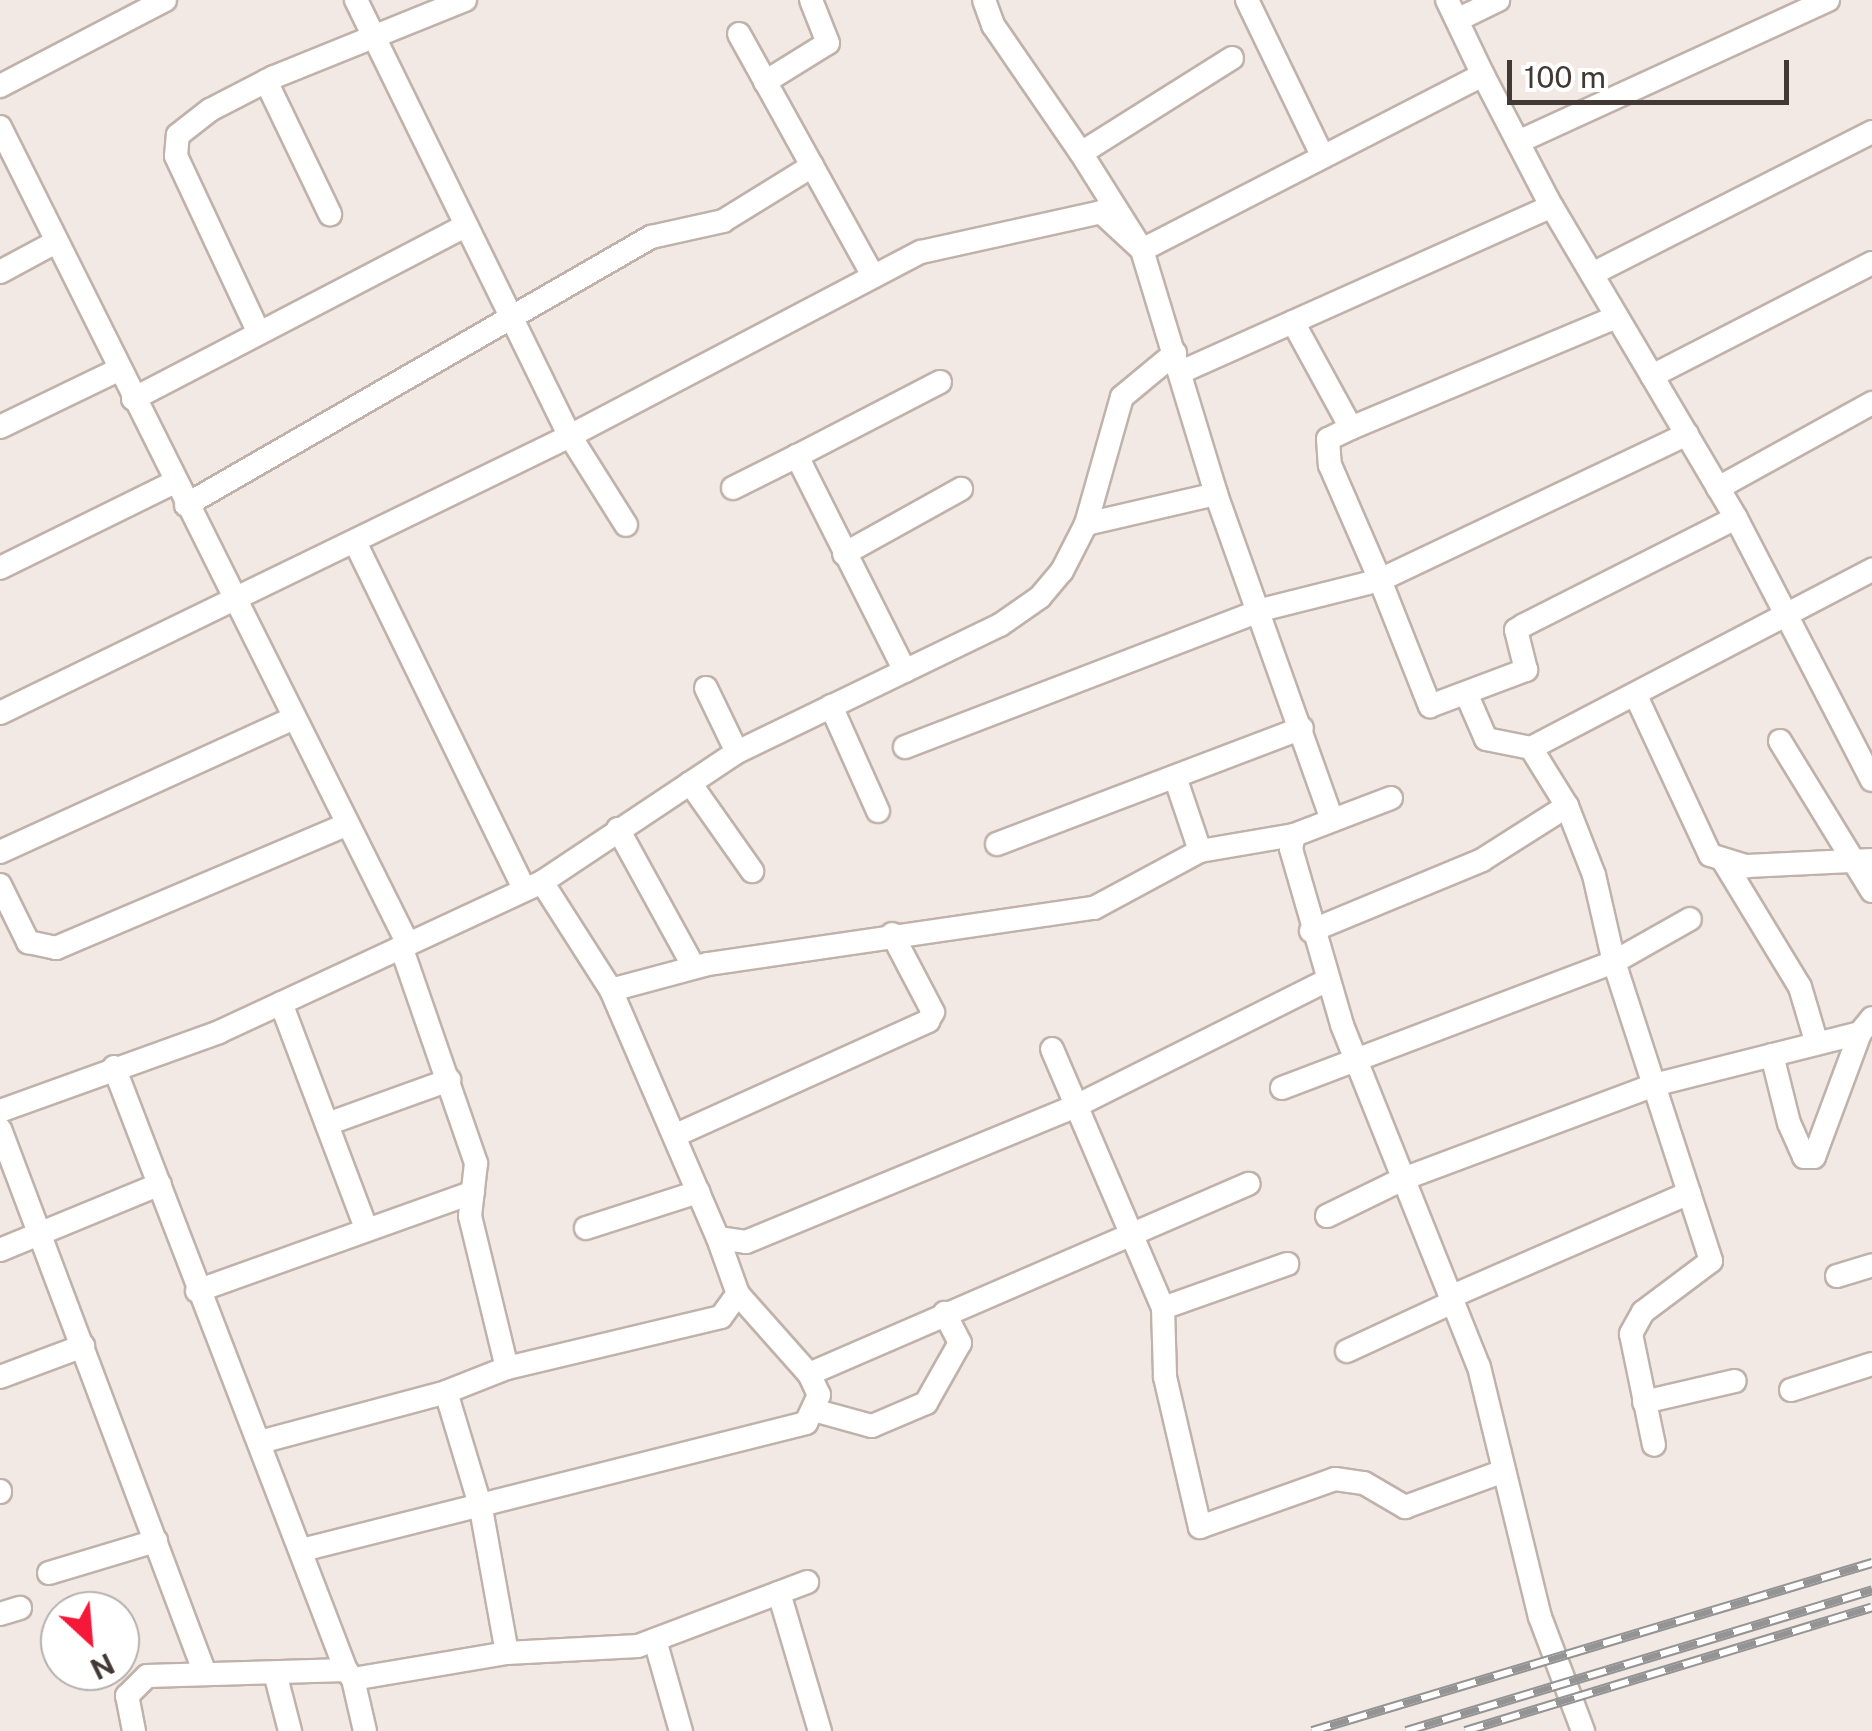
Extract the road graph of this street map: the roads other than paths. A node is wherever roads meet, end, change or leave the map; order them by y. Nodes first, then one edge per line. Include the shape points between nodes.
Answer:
1 (166, 0) edge
2 (356, 0) edge
3 (466, 0) edge
4 (810, 0) edge
5 (984, 0) edge
6 (1247, 0) edge
7 (1498, 0) edge
8 (1828, 0) edge
9 (1452, 10) edge
10 (739, 34) dead end
11 (372, 38) junction
12 (1232, 58) dead end
13 (1484, 75) junction
14 (266, 81) junction
15 (765, 82) junction
16 (0, 86) edge
17 (0, 127) edge
18 (1872, 132) edge
19 (1518, 142) junction
20 (1081, 153) junction
21 (1323, 157) junction
22 (812, 166) junction
23 (1552, 206) junction
24 (330, 214) dead end
25 (466, 226) junction
26 (54, 243) junction
27 (1142, 250) junction
28 (1872, 263) edge
29 (0, 272) edge
30 (1592, 274) junction
31 (873, 276) junction
32 (516, 316) junction
33 (1617, 317) junction
34 (1294, 322) junction
35 (258, 331) junction
36 (1178, 363) junction
37 (118, 370) junction
38 (1652, 376) junction
39 (940, 382) dead end
40 (132, 399) junction
41 (1872, 403) edge
42 (0, 427) edge
43 (1350, 428) junction
44 (1687, 434) junction
45 (570, 436) junction
46 (797, 456) junction
47 (175, 482) junction
48 (734, 488) dead end
49 (1718, 488) junction
50 (961, 489) dead end
51 (1216, 494) junction
52 (186, 505) junction
53 (1736, 518) junction
54 (1086, 524) junction
55 (626, 525) dead end
56 (355, 542) junction
57 (844, 554) junction
58 (0, 568) edge
59 (1872, 570) edge
60 (1380, 580) junction
61 (236, 602) junction
62 (1261, 610) junction
63 (1784, 618) junction
64 (905, 671) junction
65 (706, 688) dead end
66 (1466, 693) junction
67 (1636, 696) junction
68 (831, 706) junction
69 (0, 713) edge
70 (294, 718) junction
71 (1302, 728) junction
72 (1780, 740) dead end
73 (1863, 743) edge
74 (906, 746) dead end
75 (1532, 748) junction
76 (737, 752) junction
77 (1175, 777) junction
78 (1872, 780) edge
79 (690, 783) junction
80 (1391, 798) dead end
81 (1567, 806) junction
82 (878, 812) dead end
83 (1332, 818) junction
84 (346, 825) junction
85 (618, 830) junction
86 (1294, 835) junction
87 (996, 844) dead end
88 (1200, 851) junction
89 (0, 852) edge
90 (1724, 862) junction
91 (1864, 862) edge
92 (752, 871) dead end
93 (0, 886) edge
94 (533, 886) junction
95 (1872, 891) edge
96 (1690, 919) dead end
97 (1311, 930) junction
98 (892, 934) junction
99 (404, 945) junction
100 (1614, 962) junction
101 (694, 968) junction
102 (1326, 981) junction
103 (611, 990) junction
104 (281, 1003) junction
105 (1866, 1025) edge
106 (1816, 1044) junction
107 (1052, 1049) dead end
108 (1772, 1055) junction
109 (1354, 1057) junction
110 (114, 1067) junction
111 (449, 1080) junction
112 (1654, 1085) junction
113 (1282, 1088) dead end
114 (1074, 1108) junction
115 (0, 1111) edge
116 (326, 1124) junction
117 (0, 1129) edge
118 (676, 1135) junction
119 (1404, 1179) junction
120 (160, 1184) junction
121 (1248, 1184) dead end
122 (472, 1192) junction
123 (698, 1192) junction
124 (1690, 1192) junction
125 (1327, 1216) dead end
126 (366, 1228) junction
127 (586, 1228) dead end
128 (40, 1234) junction
129 (1132, 1235) junction
130 (718, 1238) junction
131 (0, 1250) edge
132 (1287, 1264) dead end
133 (1872, 1266) edge
134 (1837, 1276) dead end
135 (197, 1291) junction
136 (738, 1294) junction
137 (1452, 1299) junction
138 (1163, 1308) junction
139 (945, 1313) junction
140 (83, 1346) junction
141 (1348, 1351) dead end
142 (1872, 1364) edge
143 (507, 1368) junction
144 (809, 1374) junction
145 (0, 1377) edge
146 (1735, 1380) dead end
147 (1791, 1390) dead end
148 (446, 1392) junction
149 (1644, 1402) junction
150 (817, 1411) junction
151 (260, 1442) junction
152 (1654, 1445) dead end
153 (1504, 1471) junction
154 (481, 1508) junction
155 (156, 1540) junction
156 (302, 1550) junction
157 (49, 1573) dead end
158 (807, 1582) dead end
159 (779, 1594) junction
160 (655, 1640) junction
161 (507, 1652) junction
162 (204, 1671) junction
163 (275, 1673) junction
164 (349, 1675) junction
165 (134, 1731) edge
166 (290, 1731) edge
167 (365, 1731) edge
168 (682, 1731) edge
169 (820, 1731) edge
170 (1583, 1731) edge

1 - 16 street
2 - 11 street
3 - 11 street
4 - 15 street via 828,42
5 - 20 street via 992,25
6 - 21 street
7 - 9 street
8 - 19 street
9 - 13 street
10 - 15 street
11 - 14 street
11 - 25 street
12 - 20 street
13 - 19 street
13 - 21 street
14 - 24 street
14 - 35 street via 189,124 175,150
15 - 22 street
17 - 26 street
18 - 30 street
19 - 23 street
20 - 27 street
21 - 27 street
22 - 31 street
22 - 32 street via 724,222 651,237
23 - 30 street
23 - 34 street
25 - 32 street
25 - 35 street
26 - 29 street
26 - 37 street
27 - 31 street via 1101,212 921,252
27 - 36 street
28 - 38 street
30 - 33 street
31 - 45 street
32 - 45 street
32 - 52 street
33 - 38 street
33 - 43 street
34 - 36 street
34 - 43 street
35 - 40 street
36 - 51 street
36 - 54 street via 1122,397
37 - 40 street
37 - 42 street
38 - 44 street
39 - 46 street
40 - 47 street
41 - 49 street
43 - 60 street via 1328,440 1330,464
44 - 49 street
44 - 60 street
45 - 55 street
45 - 56 street
46 - 48 street
46 - 57 street
47 - 52 street
47 - 58 street
49 - 53 street
50 - 57 street
51 - 54 street
51 - 62 street
52 - 61 street
53 - 63 street
53 - 66 street via 1516,630 1526,670
54 - 64 street via 1040,597 1000,625
56 - 61 street
56 - 94 street
57 - 64 street
59 - 63 street
60 - 62 street
60 - 66 street via 1430,706
61 - 69 street
61 - 70 street
62 - 71 street
62 - 74 street
63 - 67 street
63 - 73 street
64 - 68 street
65 - 76 street
66 - 75 street via 1486,739
67 - 75 street
67 - 90 street via 1710,855
68 - 76 street
68 - 82 street
70 - 84 street
70 - 89 street
71 - 77 street
71 - 83 street
72 - 91 street
73 - 78 street
75 - 81 street
76 - 79 street
77 - 87 street
77 - 88 street
79 - 85 street
79 - 92 street
80 - 83 street
81 - 97 street via 1482,860
81 - 100 street via 1594,875
83 - 86 street
84 - 93 street via 56,948 28,942
84 - 99 street
85 - 94 street
85 - 101 street
86 - 88 street
86 - 97 street via 1291,849
88 - 98 street via 1094,908
90 - 91 street
90 - 106 street via 1800,987
91 - 95 street
94 - 99 street
94 - 103 street
96 - 100 street
97 - 102 street
98 - 101 street
98 - 118 street via 932,1012 928,1021
99 - 104 street
99 - 111 street
100 - 109 street
100 - 112 street
101 - 103 street
102 - 109 street
102 - 114 street
103 - 118 street
104 - 110 street
104 - 116 street
105 - 106 street
105 - 108 street via 1814,1158 1804,1156 1790,1123
106 - 108 street
107 - 114 street
108 - 112 street
109 - 113 street
109 - 119 street
110 - 115 street
110 - 120 street
111 - 116 street
111 - 122 street via 476,1163
112 - 119 street
112 - 124 street
114 - 129 street
114 - 130 street via 746,1242
116 - 126 street
117 - 128 street
118 - 123 street
119 - 125 street
119 - 137 street
120 - 128 street
120 - 135 street
121 - 129 street
122 - 126 street
122 - 143 street via 470,1216
123 - 127 street
123 - 130 street
124 - 137 street
124 - 149 street via 1711,1261 1635,1322 1630,1354
126 - 135 street
128 - 131 street
128 - 140 street
129 - 138 street
129 - 139 street
130 - 136 street
132 - 138 street
133 - 134 street
135 - 151 street
136 - 143 street via 721,1317
136 - 144 street
137 - 141 street
137 - 153 street via 1478,1367
138 - 153 street via 1165,1377 1200,1528 1335,1479 1364,1483 1405,1507
139 - 144 street
139 - 150 street via 960,1343 926,1402 872,1426
140 - 145 street
140 - 155 street
142 - 147 street
143 - 148 street
144 - 150 street via 819,1395
146 - 149 street
148 - 151 street
148 - 154 street
149 - 152 street
150 - 154 street via 806,1423
151 - 156 street
153 - 170 street via 1540,1616
154 - 156 street
154 - 161 street
155 - 157 street
155 - 162 street
156 - 164 street
158 - 159 street
159 - 160 street
159 - 169 street
160 - 161 street via 558,1654
160 - 168 street
161 - 164 street
162 - 163 street
162 - 165 street via 146,1676 132,1686 127,1696
163 - 164 street
163 - 166 street
164 - 167 street

